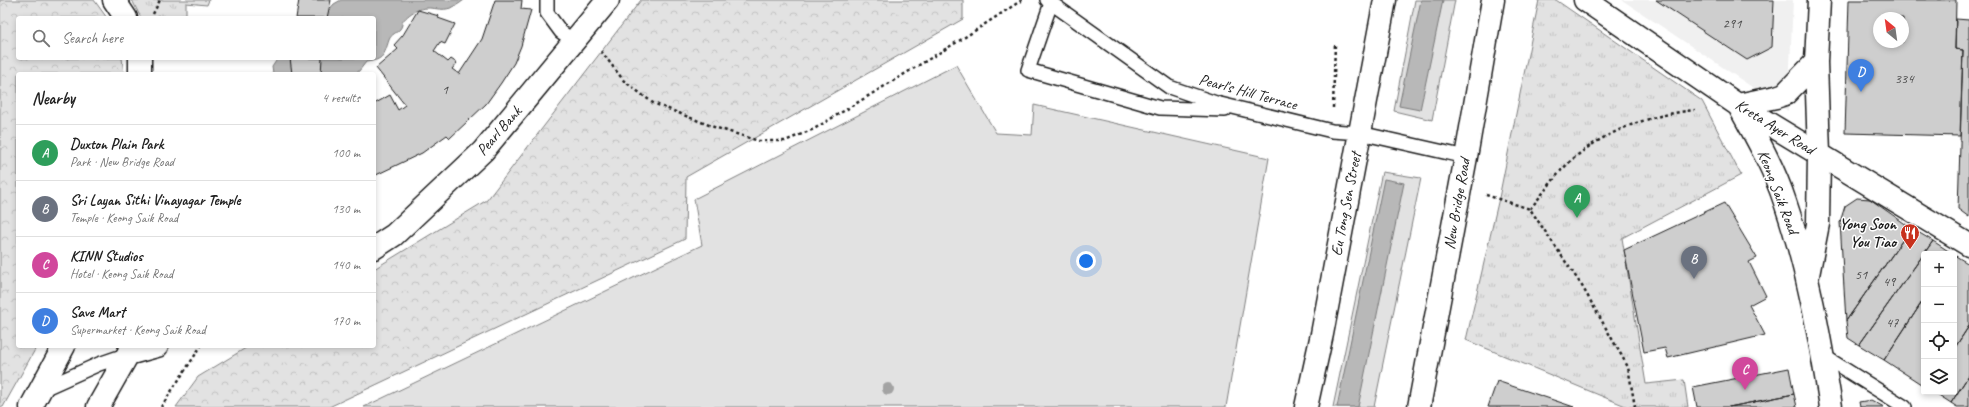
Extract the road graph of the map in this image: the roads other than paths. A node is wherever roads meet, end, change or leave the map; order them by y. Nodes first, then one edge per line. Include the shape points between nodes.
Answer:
1 (114, 0) edge
2 (547, 0) edge
3 (608, 0) edge
4 (1385, 0) edge
5 (1493, 0) edge
6 (1585, 0) edge
7 (1819, 0) edge
8 (1049, 2) edge
9 (125, 16) edge
10 (579, 35) junction
11 (140, 60) edge
12 (1816, 62) junction
13 (140, 72) edge
14 (1738, 105) junction
15 (1249, 111) junction
16 (1360, 133) junction
17 (1819, 154) junction
18 (1466, 157) junction
19 (1969, 245) edge
20 (376, 247) edge
21 (1808, 278) junction
22 (63, 348) edge
23 (137, 348) edge
24 (127, 349) edge
25 (1822, 355) junction
26 (36, 399) edge
27 (98, 407) edge
28 (1306, 407) edge
29 (1419, 407) edge
30 (1831, 407) edge
31 (1905, 407) edge

1 - 9 street
2 - 10 lane via 547,13 561,32
3 - 10 street, Pearl Bank
4 - 16 street, Eu Tong Sen Street
5 - 18 street, New Bridge Road
6 - 14 street, Kreta Ayer Road
7 - 12 street, Keong Saik Road
8 - 15 lane, Pearl's Hill Terrace via 1169,87
8 - 15 lane via 1028,70 1160,108
10 - 20 street, Pearl Bank via 483,152 394,235
11 - 13 street
12 - 14 street via 1785,94
12 - 17 street, Keong Saik Road
14 - 17 street, Kreta Ayer Road
14 - 21 street, Keong Saik Road via 1766,155 1785,201
15 - 16 lane, Pearl's Hill Terrace via 1332,131
16 - 18 lane, Pearl's Hill Terrace
16 - 28 street, Eu Tong Sen Street
17 - 19 street, Kreta Ayer Road
17 - 21 street, Keong Saik Road via 1818,224
18 - 29 street, New Bridge Road
21 - 25 street, Keong Saik Road
22 - 26 street
23 - 24 street
24 - 26 lane
24 - 27 street
25 - 30 street, Keong Saik Road
25 - 31 lane

